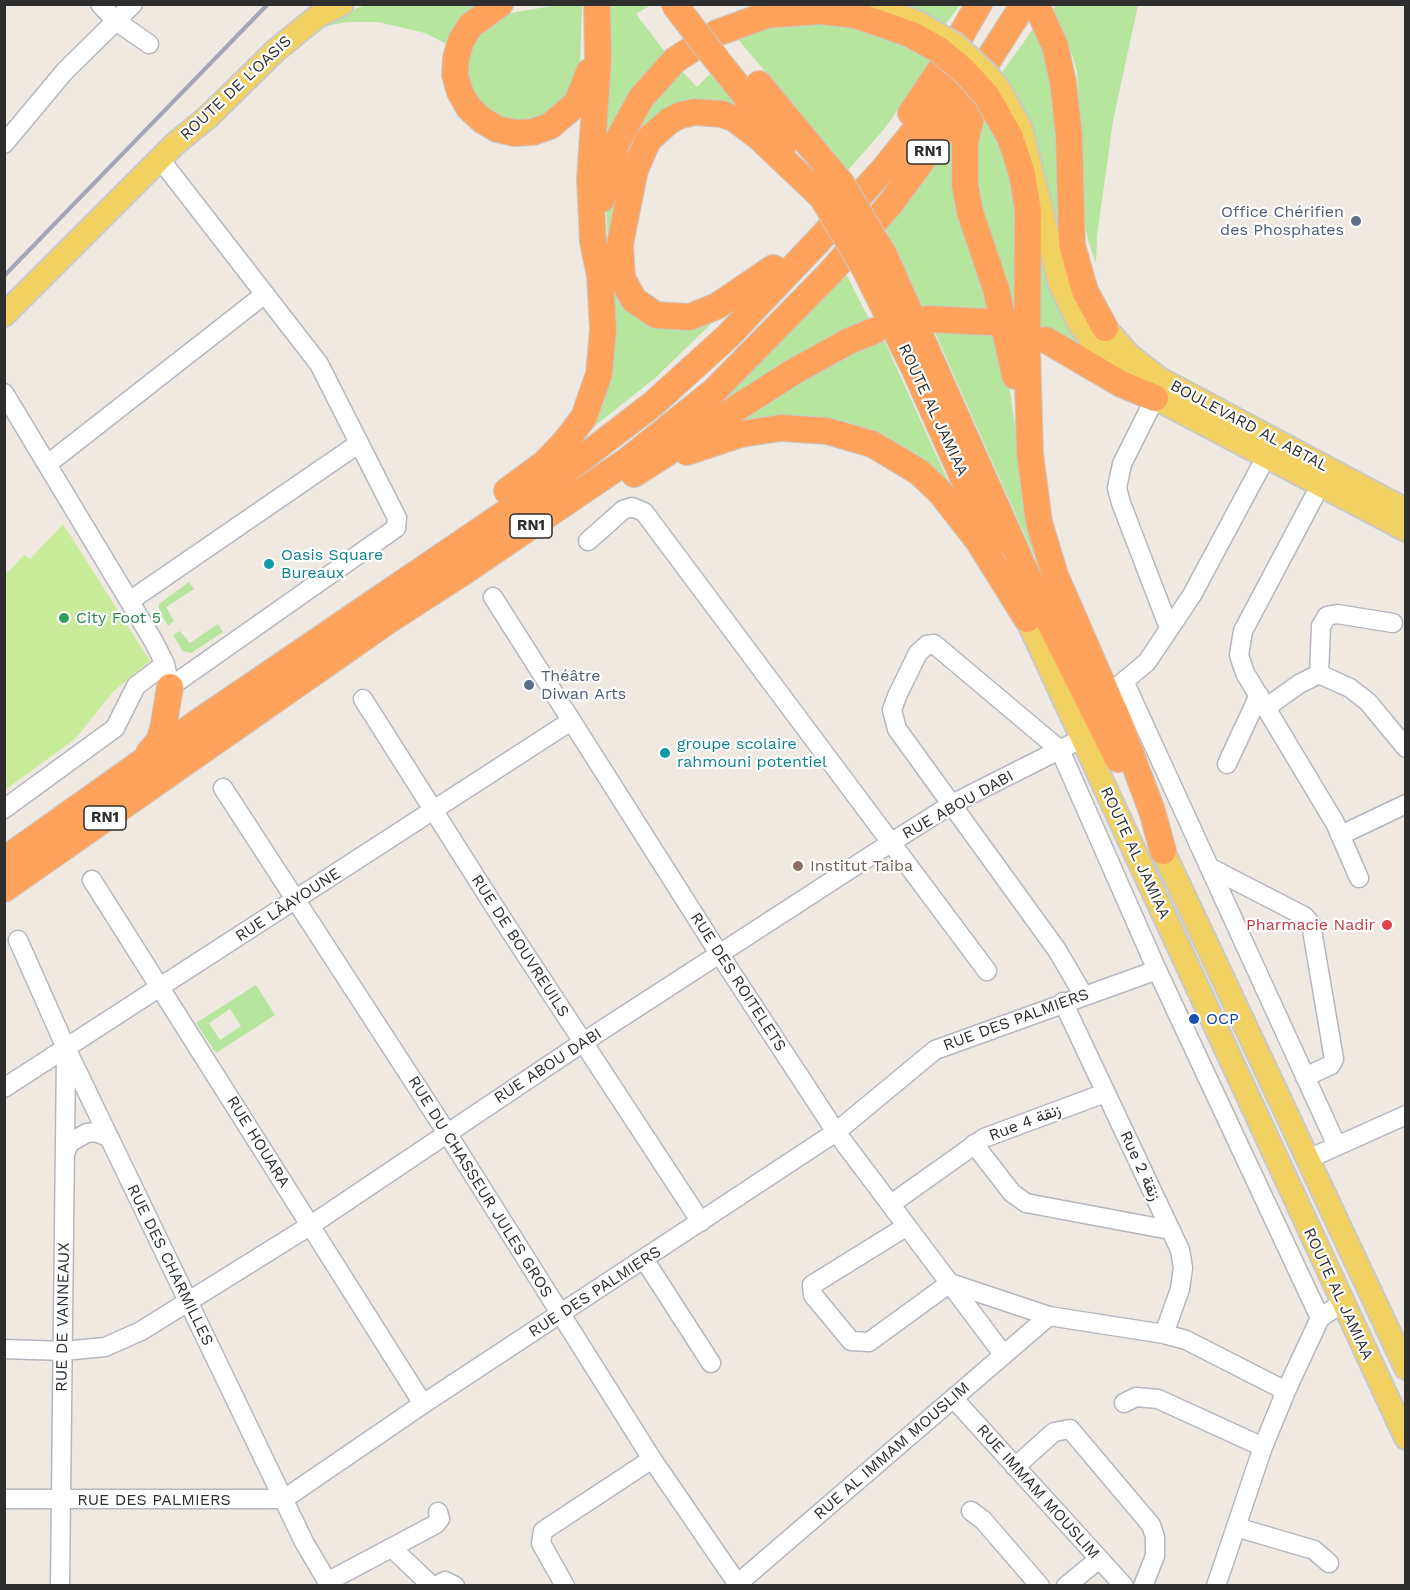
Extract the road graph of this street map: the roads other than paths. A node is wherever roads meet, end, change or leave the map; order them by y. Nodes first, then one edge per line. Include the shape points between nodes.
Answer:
1 (100, 4) edge
2 (133, 4) edge
3 (314, 4) edge
4 (342, 4) edge
5 (500, 4) edge
6 (674, 4) edge
7 (696, 4) edge
8 (872, 4) edge
9 (1003, 11) edge
10 (1041, 14) edge
11 (598, 15) edge
12 (116, 21) junction
13 (915, 28) junction
14 (149, 44) dead end
15 (724, 55) junction
16 (1016, 133) junction
17 (6, 138) edge
18 (168, 152) junction
19 (831, 190) junction
20 (874, 262) junction
21 (773, 268) junction
22 (600, 276) junction
23 (265, 294) junction
24 (4, 315) edge
25 (928, 319) dead end
26 (988, 322) dead end
27 (1104, 327) joint
28 (874, 331) dead end
29 (1046, 340) dead end
30 (4, 393) edge
31 (1155, 398) junction
32 (358, 444) junction
33 (1030, 454) junction
34 (49, 463) junction
35 (1260, 468) dead end
36 (626, 480) junction
37 (1314, 497) dead end
38 (1406, 510) edge
39 (1406, 530) edge
40 (588, 541) dead end
41 (441, 555) junction
42 (493, 597) dead end
43 (131, 600) junction
44 (1027, 619) junction
45 (1393, 623) dead end
46 (1169, 628) junction
47 (1319, 674) junction
48 (168, 676) junction
49 (1116, 688) junction
50 (363, 699) dead end
51 (1263, 701) junction
52 (571, 721) junction
53 (197, 723) junction
54 (1081, 739) junction
55 (1403, 739) edge
56 (207, 747) junction
57 (1060, 750) junction
58 (141, 763) junction
59 (1227, 764) dead end
60 (223, 788) dead end
61 (952, 804) junction
62 (1406, 804) edge
63 (4, 809) edge
64 (434, 810) junction
65 (1341, 835) junction
66 (892, 842) junction
67 (1163, 851) junction
68 (4, 860) edge
69 (1209, 867) junction
70 (1359, 878) dead end
71 (92, 880) dead end
72 (4, 889) edge
73 (296, 900) junction
74 (18, 940) dead end
75 (720, 955) junction
76 (1157, 970) junction
77 (987, 971) dead end
78 (161, 987) junction
79 (1084, 996) junction
80 (1063, 1002) junction
81 (582, 1043) junction
82 (66, 1048) junction
83 (1305, 1077) junction
84 (4, 1088) edge
85 (1105, 1093) junction
86 (1406, 1115) edge
87 (836, 1132) junction
88 (447, 1133) junction
89 (109, 1137) junction
90 (974, 1144) junction
91 (1337, 1146) junction
92 (65, 1154) junction
93 (1308, 1159) junction
94 (891, 1204) junction
95 (700, 1222) junction
96 (311, 1225) junction
97 (908, 1226) junction
98 (1170, 1230) junction
99 (644, 1259) junction
100 (950, 1283) junction
101 (188, 1302) junction
102 (1342, 1303) junction
103 (560, 1315) junction
104 (1049, 1316) junction
105 (1320, 1318) junction
106 (1164, 1334) junction
107 (4, 1349) edge
108 (63, 1351) junction
109 (1003, 1354) junction
110 (711, 1363) dead end
111 (1406, 1368) edge
112 (1286, 1391) junction
113 (954, 1399) junction
114 (1124, 1403) dead end
115 (423, 1404) junction
116 (1406, 1438) edge
117 (1263, 1448) junction
118 (652, 1459) junction
119 (1015, 1467) junction
120 (4, 1499) edge
121 (284, 1499) junction
122 (61, 1501) junction
123 (970, 1511) dead end
124 (438, 1512) dead end
125 (1236, 1527) junction
126 (392, 1548) junction
127 (1098, 1560) junction
128 (1329, 1563) dead end
129 (328, 1584) edge
130 (737, 1585) edge
131 (60, 1586) edge
132 (434, 1586) edge
133 (455, 1586) edge
134 (565, 1586) edge
135 (1040, 1586) edge
136 (1066, 1586) edge
137 (1124, 1586) edge
138 (1143, 1586) edge
139 (1216, 1586) edge

1 - 12 street
2 - 12 street
3 - 18 main road, ROUTE DE L'OASIS via 262,49 200,112
4 - 18 main road, ROUTE DE L'OASIS via 292,36
5 - 11 highway via 465,33 454,66 457,84 469,108 489,125 506,131 524,133 541,129 558,122 571,110 585,87
6 - 15 highway, bridge
7 - 15 highway
8 - 13 main road
9 - 21 highway via 939,73 896,132
9 - 33 highway via 972,113 965,142 964,172 970,212 1003,316
9 - 41 highway, RN1 via 955,83 883,170 708,356 603,444
9 - 56 highway, RN1 via 935,143 891,203 830,273 713,392 628,460
10 - 27 highway via 1060,63 1066,104 1072,245 1085,291
11 - 22 highway via 590,179 593,242
12 - 14 street
12 - 17 street
13 - 16 highway, bridge via 964,71
13 - 22 highway via 855,15 793,11 733,26 688,50 651,85 617,142 602,197
15 - 19 highway
16 - 31 main road, BOULEVARD AL ABTAL via 1071,310 1097,349
16 - 33 highway via 1028,211
18 - 23 street
18 - 24 main road
19 - 20 highway, bridge
19 - 21 highway via 735,119 722,114 681,115 648,140 635,170 620,244 622,278 634,300 656,315 690,317 717,306
20 - 44 highway, ROUTE AL JAMIAA via 914,368
20 - 67 highway, ROUTE AL JAMIAA
21 - 41 highway via 707,342 654,391
22 - 41 highway via 602,360 584,417 545,463 460,526
23 - 32 street via 319,364
23 - 34 street
25 - 26 highway
27 - 38 main road, BOULEVARD AL ABTAL via 1129,355 1160,379
28 - 36 highway via 793,372
29 - 31 highway via 1121,384
30 - 34 street
31 - 39 main road, BOULEVARD AL ABTAL
31 - 46 street via 1122,464 1117,488
32 - 43 street
32 - 48 street via 397,518 396,528
33 - 49 highway via 1036,504 1054,575
34 - 43 street
35 - 46 street via 1192,595
36 - 44 highway via 715,442 758,430 808,429 851,437 897,457 940,492 979,542
36 - 56 highway via 299,693
37 - 51 street via 1240,638 1241,664
40 - 66 street via 623,510 632,507 644,512
41 - 53 highway, RN1
42 - 52 street, RUE DES ROITELETS
43 - 48 street
44 - 54 main road, ROUTE AL JAMIAA
45 - 47 street via 1337,614 1327,616 1321,626
46 - 49 street via 1147,662
47 - 51 street
47 - 55 street via 1350,688
48 - 53 highway via 176,708 182,717
48 - 58 highway via 168,713 159,741
48 - 63 street via 136,686 115,728
49 - 67 highway
49 - 69 street
50 - 64 street, RUE DE BOUVREUILS
51 - 59 street
51 - 65 street
52 - 64 street, RUE LÂAYOUNE
52 - 75 street, RUE DES ROITELETS
53 - 58 highway, RN1
54 - 57 street, RUE ABOU DABI
54 - 102 main road, ROUTE AL JAMIAA
56 - 72 highway, RN1
57 - 61 street, RUE ABOU DABI
57 - 61 street via 934,644 927,645 918,653 897,696 893,718
57 - 76 street
58 - 68 highway, RN1
60 - 73 street, RUE DU CHASSEUR JULES GROS
61 - 66 street, RUE ABOU DABI
61 - 79 street
62 - 65 street
64 - 73 street, RUE LÂAYOUNE
64 - 81 street, RUE DE BOUVREUILS
65 - 70 street
66 - 75 street, RUE ABOU DABI
66 - 77 street
67 - 93 main road, ROUTE AL JAMIAA
69 - 83 street
69 - 83 street via 1304,916 1311,924 1334,1059 1331,1065
71 - 78 street, RUE HOUARA
73 - 78 street, RUE LÂAYOUNE
73 - 88 street, RUE DU CHASSEUR JULES GROS
74 - 82 street, RUE DES CHARMILLES
75 - 81 street, RUE ABOU DABI
75 - 87 street, RUE DES ROITELETS
76 - 79 street, RUE DES PALMIERS
76 - 105 street
78 - 82 street, RUE LÂAYOUNE
78 - 96 street, RUE HOUARA
79 - 80 street, RUE DES PALMIERS
80 - 85 street, Rue 2 زنقة
80 - 87 street, RUE DES PALMIERS via 935,1050
81 - 88 street, RUE ABOU DABI
81 - 95 street, RUE DE BOUVREUILS
82 - 84 street, RUE LÂAYOUNE
82 - 89 street, RUE DES CHARMILLES
82 - 92 street, RUE DE VANNEAUX
83 - 91 street
85 - 90 street, Rue 4 زنقة via 993,1133
85 - 98 street, Rue 2 زنقة
86 - 91 street
87 - 94 street, RUE DES ROITELETS
87 - 95 street, RUE DES PALMIERS
88 - 96 street, RUE ABOU DABI
88 - 103 street, RUE DU CHASSEUR JULES GROS
89 - 92 street via 87,1133 69,1143
89 - 101 street, RUE DES CHARMILLES
90 - 94 street, Rue 4 زنقة
90 - 98 street via 1012,1193 1026,1203
91 - 93 street
92 - 108 street, RUE DE VANNEAUX
93 - 111 main road, ROUTE AL JAMIAA
94 - 97 street, RUE DES ROITELETS
95 - 99 street, RUE DES PALMIERS
96 - 101 street, RUE ABOU DABI
96 - 115 street, RUE HOUARA
97 - 100 street, RUE DES ROITELETS
97 - 100 street via 822,1277 812,1285 813,1295 839,1329 855,1343 864,1343
98 - 106 street, Rue 2 زنقة via 1183,1268
99 - 103 street, RUE DES PALMIERS
99 - 110 street
100 - 104 street
100 - 109 street, RUE DES ROITELETS
101 - 108 street, RUE ABOU DABI via 122,1341 105,1347
101 - 121 street, RUE DES CHARMILLES
102 - 105 street
102 - 116 main road, ROUTE AL JAMIAA
103 - 115 street, RUE DES PALMIERS
103 - 118 street, RUE DU CHASSEUR JULES GROS
104 - 106 street
104 - 109 street, RUE AL IMMAM MOUSLIM
105 - 112 street
106 - 112 street via 1208,1349
107 - 108 street, RUE ABOU DABI
108 - 122 street, RUE DE VANNEAUX
109 - 113 street, RUE AL IMMAM MOUSLIM
112 - 117 street
113 - 119 street, RUE IMMAM MOUSLIM
113 - 130 street, RUE AL IMMAM MOUSLIM
114 - 117 street via 1136,1397 1158,1400
115 - 121 street, RUE DES PALMIERS
117 - 125 street
118 - 130 street, RUE DU CHASSEUR JULES GROS
118 - 134 street via 543,1531 541,1543
119 - 127 street, RUE IMMAM MOUSLIM
119 - 138 street via 1054,1432 1066,1428 1074,1433 1151,1526 1155,1556
120 - 122 street, RUE DES PALMIERS
121 - 122 street, RUE DES PALMIERS
121 - 129 street, RUE DES CHARMILLES
122 - 131 street, RUE DE VANNEAUX
123 - 135 street via 983,1520
124 - 126 street via 440,1519 436,1524
125 - 128 street via 1314,1550
125 - 139 street
126 - 129 street
126 - 132 street
127 - 136 street
127 - 137 street, RUE IMMAM MOUSLIM
132 - 133 street via 445,1581

